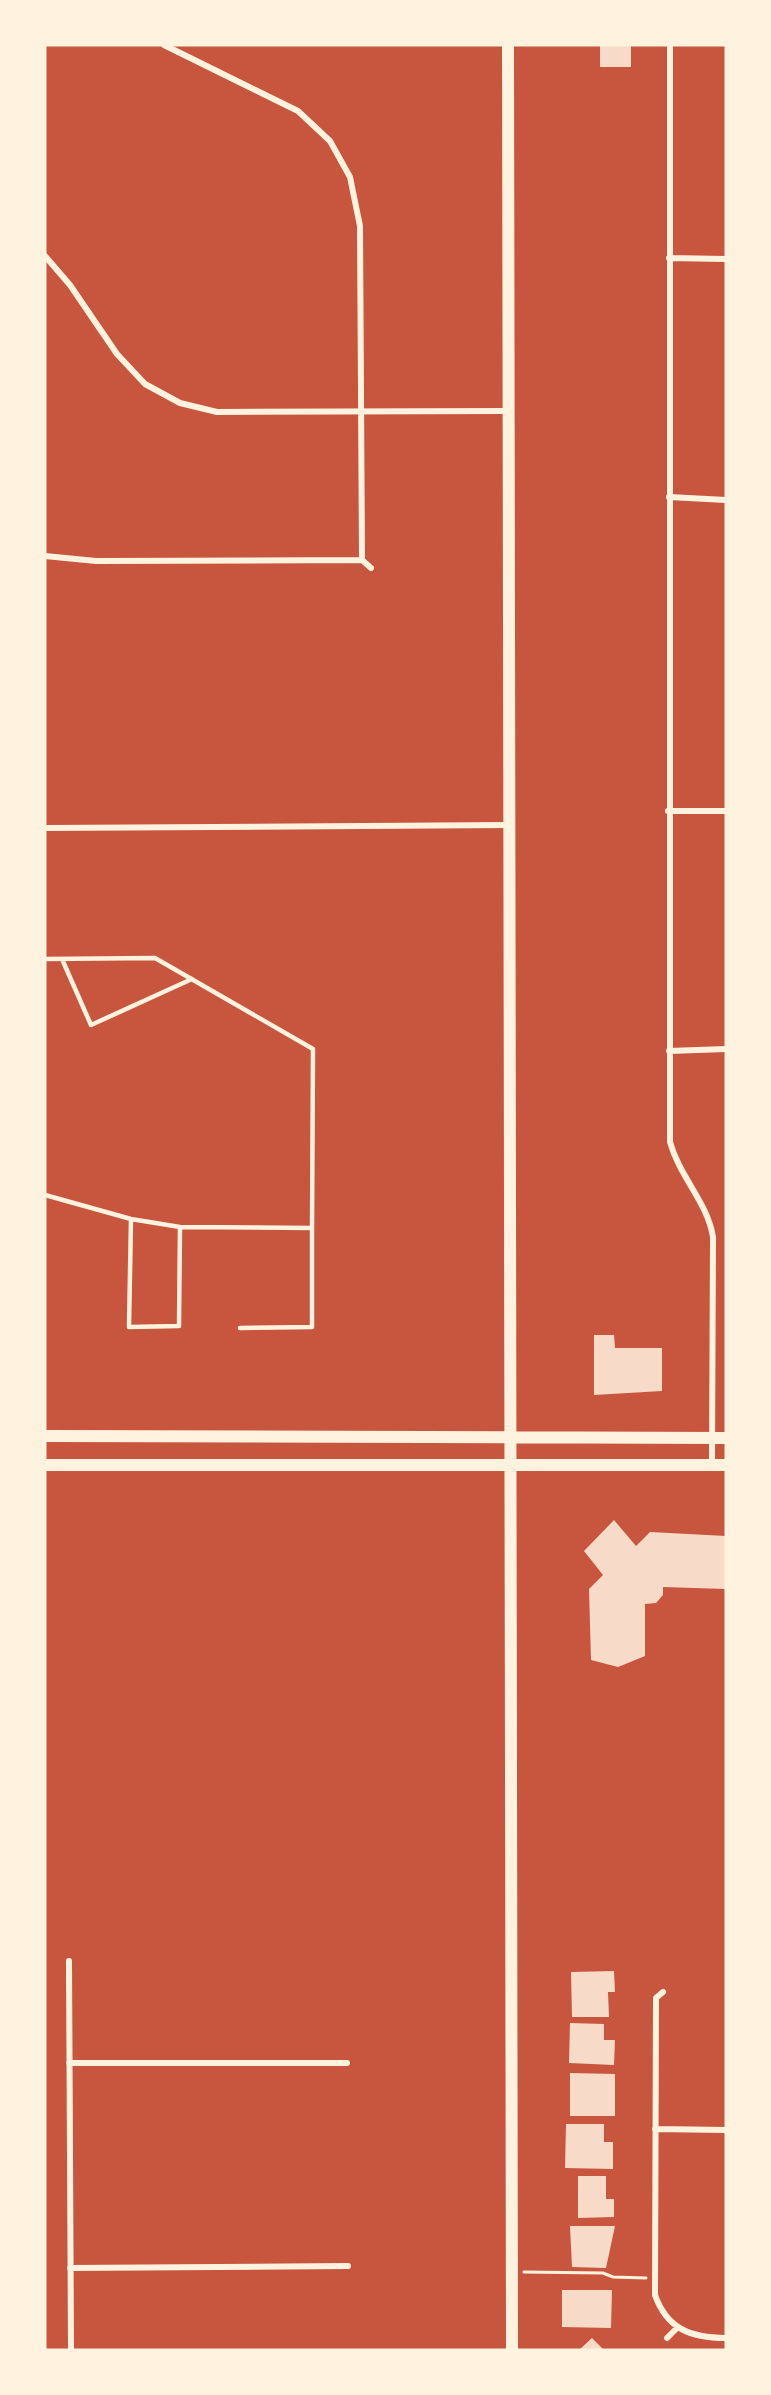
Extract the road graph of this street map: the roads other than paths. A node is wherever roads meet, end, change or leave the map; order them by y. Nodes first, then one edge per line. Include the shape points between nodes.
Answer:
1 (164, 45) edge
2 (508, 45) edge
3 (670, 45) edge
4 (45, 256) edge
5 (669, 258) junction
6 (726, 259) edge
7 (507, 411) junction
8 (362, 412) junction
9 (669, 497) junction
10 (726, 500) edge
11 (45, 556) edge
12 (362, 560) junction
13 (371, 568) dead end
14 (668, 811) junction
15 (726, 811) edge
16 (511, 825) junction
17 (45, 828) edge
18 (45, 959) edge
19 (62, 959) junction
20 (192, 979) junction
21 (726, 1049) edge
22 (669, 1051) junction
23 (45, 1195) edge
24 (131, 1219) junction
25 (180, 1227) junction
26 (312, 1228) junction
27 (240, 1328) dead end
28 (45, 1436) edge
29 (512, 1436) junction
30 (720, 1438) edge
31 (45, 1465) edge
32 (512, 1465) junction
33 (712, 1466) junction
34 (726, 1466) edge
35 (69, 1960) dead end
36 (663, 1992) dead end
37 (69, 2063) junction
38 (347, 2063) dead end
39 (655, 2129) junction
40 (726, 2130) edge
41 (348, 2266) dead end
42 (70, 2268) junction
43 (677, 2328) junction
44 (667, 2338) dead end
45 (726, 2338) edge
46 (70, 2350) edge
47 (512, 2350) edge

1 - 8 street via 298,111 330,141 350,177 360,226
2 - 7 main road
3 - 5 street
4 - 8 street via 117,354 145,384 180,403 217,412
5 - 6 street
5 - 9 street
7 - 8 street
7 - 16 main road
8 - 12 street
9 - 10 street
9 - 14 street
11 - 12 street via 96,561
12 - 13 street
14 - 15 street
14 - 22 street
16 - 17 street
16 - 29 main road
18 - 19 lane
19 - 20 lane via 155,958
19 - 20 lane via 91,1025
20 - 26 lane via 313,1049
21 - 22 street
22 - 30 street via 670,1142 676,1164 710,1217 713,1237
23 - 24 lane
24 - 25 lane
24 - 25 lane via 129,1327 178,1326
25 - 26 lane
26 - 27 lane via 312,1327
28 - 29 main road
29 - 30 main road
29 - 32 main road
30 - 33 street
31 - 32 main road
32 - 33 main road
32 - 47 main road
33 - 34 main road
35 - 37 street
36 - 39 street via 656,1998
37 - 38 street
37 - 42 street
39 - 40 street
39 - 43 street via 655,2295 660,2309
41 - 42 street
42 - 46 street
43 - 44 street
43 - 45 street via 704,2338

